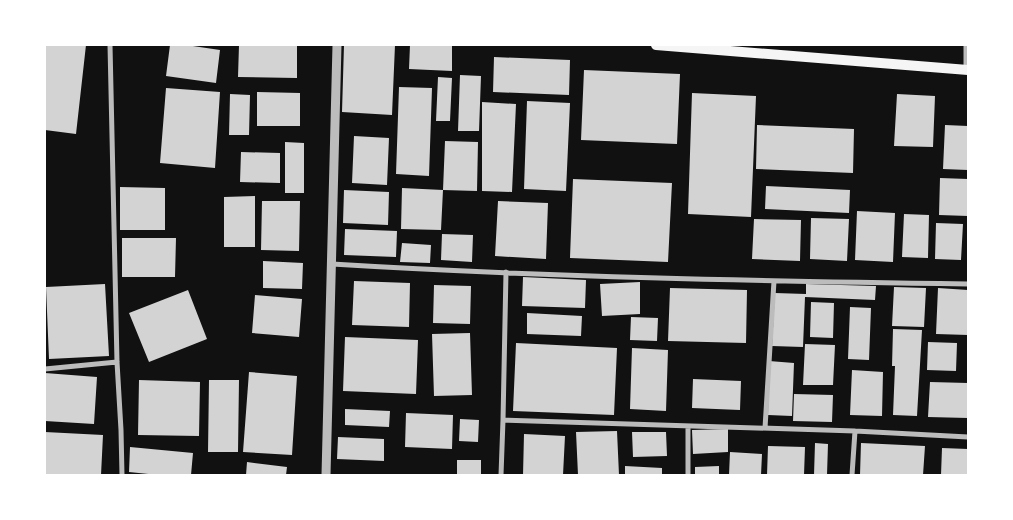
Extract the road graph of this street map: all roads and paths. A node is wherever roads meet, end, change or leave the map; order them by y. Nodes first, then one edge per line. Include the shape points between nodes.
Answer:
1 (110, 45) edge
2 (337, 45) edge
3 (656, 45) edge
4 (966, 45) edge
5 (967, 70) edge
6 (332, 264) junction
7 (506, 272) junction
8 (774, 281) junction
9 (968, 284) edge
10 (117, 362) junction
11 (45, 369) edge
12 (503, 420) junction
13 (688, 426) junction
14 (765, 428) junction
15 (855, 431) junction
16 (968, 437) edge
17 (122, 475) edge
18 (326, 475) edge
19 (501, 475) edge
20 (688, 475) edge
21 (852, 475) edge

1 - 10 street
2 - 6 street
3 - 5 main road
4 - 5 street
6 - 7 street
6 - 18 street
7 - 8 street
7 - 12 street
8 - 9 street
8 - 14 street
10 - 11 street
10 - 17 street
12 - 13 street
12 - 19 street
13 - 14 street
13 - 20 street
14 - 15 street
15 - 16 street
15 - 21 street

